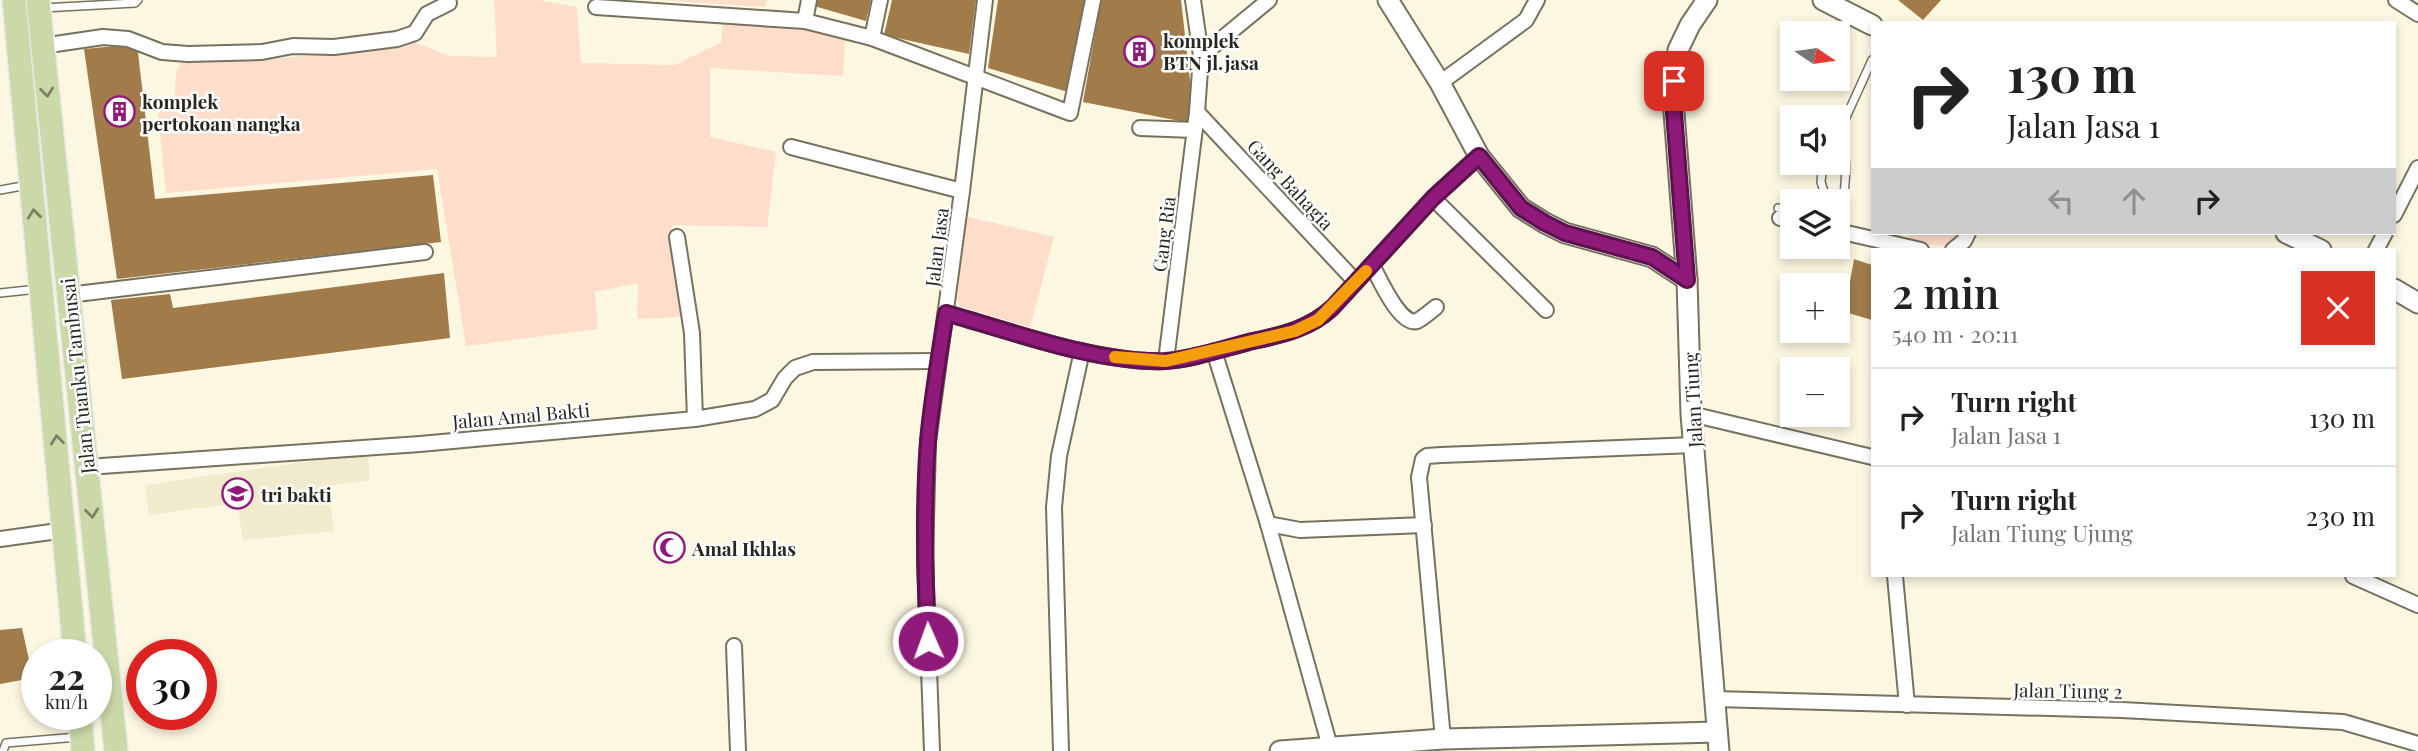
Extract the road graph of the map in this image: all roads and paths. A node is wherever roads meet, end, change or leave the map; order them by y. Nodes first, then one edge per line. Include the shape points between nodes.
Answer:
1 (14, 0) edge
2 (138, 0) edge
3 (809, 0) edge
4 (880, 0) edge
5 (985, 0) edge
6 (1093, 0) edge
7 (1193, 0) edge
8 (1269, 0) edge
9 (1388, 0) edge
10 (1538, 0) edge
11 (1707, 0) edge
12 (1823, 0) edge
13 (2396, 0) edge
14 (449, 3) dead end
15 (38, 4) edge
16 (596, 7) dead end
17 (2418, 14) edge
18 (805, 21) junction
19 (1871, 24) edge
20 (872, 38) junction
21 (42, 46) junction
22 (1201, 56) junction
23 (1871, 62) edge
24 (976, 78) junction
25 (1440, 83) junction
26 (1850, 108) edge
27 (1198, 112) junction
28 (1140, 128) dead end
29 (1195, 130) junction
30 (791, 147) dead end
31 (1479, 156) junction
32 (2418, 168) edge
33 (32, 185) junction
34 (0, 190) edge
35 (962, 191) junction
36 (1433, 198) junction
37 (2396, 211) edge
38 (1850, 234) edge
39 (1967, 235) edge
40 (2290, 235) edge
41 (677, 237) dead end
42 (1912, 248) edge
43 (1955, 248) edge
44 (2317, 248) edge
45 (425, 252) dead end
46 (1372, 265) junction
47 (1687, 280) junction
48 (1356, 282) junction
49 (42, 289) junction
50 (2396, 290) edge
51 (0, 293) edge
52 (68, 295) junction
53 (2418, 303) edge
54 (1436, 307) dead end
55 (1546, 310) dead end
56 (946, 313) junction
57 (1082, 351) junction
58 (1214, 351) junction
59 (938, 361) junction
60 (1166, 361) junction
61 (1690, 414) junction
62 (695, 419) junction
63 (1694, 445) junction
64 (1871, 457) edge
65 (87, 467) junction
66 (1268, 524) junction
67 (1424, 525) junction
68 (65, 530) junction
69 (0, 539) edge
70 (1895, 577) edge
71 (2355, 577) edge
72 (2418, 605) edge
73 (74, 639) edge
74 (734, 646) dead end
75 (1714, 698) junction
76 (1907, 705) junction
77 (82, 734) edge
78 (1443, 739) junction
79 (1718, 741) edge
80 (2418, 744) edge
81 (1330, 747) junction
82 (3, 751) edge
83 (116, 751) edge
84 (738, 751) edge
85 (932, 751) edge
86 (1061, 751) edge
87 (1280, 751) edge

1 - 33 main road, Jalan Tuanku Tambusai
2 - 15 lane
3 - 18 street
4 - 20 street
5 - 24 street, Jalan Jasa
6 - 24 street via 1070,113
7 - 22 street, Gang Ria
8 - 22 street
9 - 25 street
10 - 25 street via 1526,20
11 - 47 street, Jalan Tiung via 1678,50 1673,100
12 - 19 street
13 - 17 street
14 - 21 street via 427,14 415,33 334,47 188,54 103,37
15 - 21 main road, Jalan Tuanku Tambusai
16 - 18 street
18 - 20 street
20 - 24 street
21 -> 52 main road, Jalan Tuanku Tambusai
22 - 27 street, Gang Ria
23 - 26 lane
24 - 35 street, Jalan Jasa
25 - 31 street
27 - 29 street, Gang Ria
27 - 48 street, Gang Bahagia
28 - 29 street
29 - 60 street, Gang Ria
30 - 35 street
31 - 36 street
31 - 47 street via 1521,208 1545,223 1652,257
32 - 37 street
33 - 34 lane
49 -> 33 main road, Jalan Tuanku Tambusai
35 - 56 street, Jalan Jasa
36 - 46 street
36 - 55 street
38 - 42 street
39 - 43 street
40 - 44 street
41 - 62 street via 692,333
45 - 52 street
46 - 48 street
46 - 54 street via 1408,321 1417,321
47 - 61 street, Jalan Tiung
48 - 58 street via 1318,320 1295,331
49 - 51 lane
68 -> 49 main road, Jalan Tuanku Tambusai
50 - 53 street
52 - 65 main road, Jalan Tuanku Tambusai
56 - 57 street
56 - 59 street, Jalan Jasa
57 - 60 street
57 - 86 street via 1059,456 1054,507
58 - 60 street
58 - 66 street
59 - 62 street, Jalan Amal Bakti via 813,362 795,368 772,400 755,409
59 - 85 street, Jalan Jasa via 928,442 925,559
61 - 63 street, Jalan Tiung
61 - 64 street
62 - 65 street, Jalan Amal Bakti
63 - 67 street via 1427,456 1419,477
63 - 75 street, Jalan Tiung
65 -> 83 main road, Jalan Tuanku Tambusai
66 - 67 street via 1300,530
66 - 81 street
67 - 78 street
68 - 69 street
68 - 73 main road, Jalan Tuanku Tambusai
70 - 76 street
71 - 72 street
74 - 84 street
75 - 76 street, Jalan Tiung 2
75 - 79 street, Jalan Tiung
76 - 80 street, Jalan Tiung 2 via 2343,722
77 - 82 lane via 6,743
78 - 79 street
78 - 81 street
81 - 87 street

